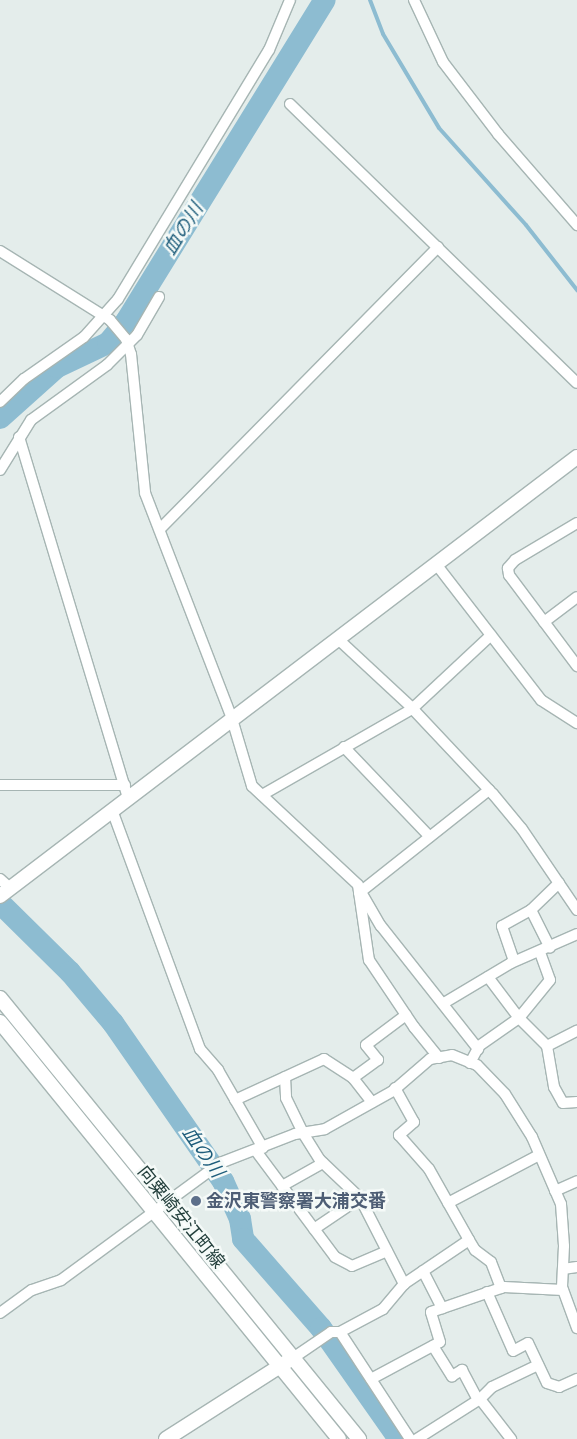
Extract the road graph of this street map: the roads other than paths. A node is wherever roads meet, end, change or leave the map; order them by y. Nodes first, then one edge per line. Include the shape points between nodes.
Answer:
1 (290, 0) edge
2 (414, 0) edge
3 (290, 104) dead end
4 (577, 225) edge
5 (438, 248) junction
6 (0, 251) edge
7 (160, 297) dead end
8 (106, 318) junction
9 (127, 342) junction
10 (577, 383) edge
11 (0, 402) edge
12 (19, 437) junction
13 (577, 457) edge
14 (0, 470) edge
15 (577, 523) edge
16 (160, 529) junction
17 (436, 564) junction
18 (577, 597) edge
19 (544, 622) junction
20 (491, 635) junction
21 (338, 639) junction
22 (577, 666) edge
23 (412, 709) junction
24 (232, 719) junction
25 (577, 723) edge
26 (344, 748) junction
27 (0, 784) edge
28 (489, 790) junction
29 (127, 792) junction
30 (262, 795) junction
31 (112, 810) junction
32 (430, 837) junction
33 (559, 883) junction
34 (5, 888) edge
35 (360, 892) junction
36 (531, 910) junction
37 (577, 910) edge
38 (577, 934) edge
39 (545, 950) junction
40 (514, 961) junction
41 (488, 977) junction
42 (0, 998) edge
43 (444, 1003) junction
44 (406, 1015) junction
45 (519, 1018) junction
46 (0, 1022) edge
47 (577, 1031) edge
48 (547, 1046) junction
49 (478, 1049) junction
50 (439, 1058) junction
51 (470, 1062) junction
52 (286, 1077) junction
53 (353, 1078) junction
54 (395, 1088) junction
55 (235, 1100) junction
56 (372, 1102) junction
57 (577, 1102) edge
58 (303, 1133) junction
59 (260, 1149) junction
60 (539, 1155) junction
61 (323, 1163) junction
62 (577, 1180) edge
63 (282, 1186) junction
64 (555, 1191) junction
65 (360, 1198) junction
66 (169, 1202) junction
67 (448, 1203) junction
68 (154, 1211) junction
69 (314, 1229) junction
70 (469, 1240) junction
71 (387, 1251) junction
72 (577, 1268) edge
73 (563, 1269) junction
74 (423, 1271) junction
75 (404, 1284) junction
76 (501, 1288) junction
77 (563, 1290) junction
78 (487, 1292) junction
79 (442, 1308) junction
80 (0, 1313) edge
81 (577, 1328) edge
82 (336, 1332) junction
83 (433, 1346) junction
84 (293, 1358) junction
85 (538, 1364) junction
86 (280, 1366) junction
87 (371, 1379) junction
88 (577, 1379) edge
89 (479, 1400) junction
90 (166, 1439) edge
91 (339, 1439) edge
92 (359, 1439) edge
93 (410, 1439) edge
94 (417, 1439) edge
95 (511, 1439) edge

1 - 8 street via 269,50
2 - 4 street via 443,62 498,134
3 - 5 street
5 - 10 street
5 - 16 street
6 - 8 street
7 - 9 street
8 - 9 street
8 - 11 street via 24,379
9 - 12 street via 107,365 31,420
9 - 16 street via 145,494
12 - 14 street
12 - 29 street
13 - 17 main road
15 - 19 street via 547,538 514,560 508,568 509,576
16 - 24 street
17 - 20 street
17 - 21 main road
18 - 19 street
19 - 22 street
20 - 23 street
20 - 25 street via 541,700
21 - 23 street
21 - 24 main road
23 - 26 street
23 - 28 street
24 - 29 main road
24 - 30 street via 252,786
26 - 30 street
26 - 32 street
27 - 29 street
28 - 32 street
28 - 33 street via 522,829
29 - 31 main road
30 - 35 street via 342,867
31 - 34 main road
31 - 55 street via 200,1049
32 - 35 street
33 - 36 street
33 - 37 street
35 - 43 street via 424,983
35 - 44 street via 370,960
36 - 39 street
36 - 40 street via 502,926
38 - 39 street
39 - 40 street
39 - 45 street via 550,980
40 - 41 street
41 - 43 street
41 - 45 street
42 - 66 main road, 向粟崎安江町線
43 - 49 street
44 - 50 street
44 - 53 street via 366,1045 378,1060
45 - 48 street
45 - 49 street
46 - 68 main road, 向粟崎安江町線
47 - 48 street
48 - 57 street via 554,1087 563,1103
49 - 51 street
50 - 51 street via 452,1055
50 - 54 street via 430,1059
51 - 60 street via 505,1094 532,1137
52 - 53 street via 324,1059
52 - 55 street
52 - 58 street via 286,1098
53 - 56 street
54 - 56 street
54 - 67 street via 414,1122 399,1135 429,1169
55 - 59 street
56 - 58 street via 324,1129
58 - 59 street
58 - 61 street
59 - 63 street
59 - 66 street via 217,1165
60 - 64 street
60 - 67 street
61 - 63 street
61 - 65 street
62 - 64 street
63 - 69 street
64 - 73 street via 561,1204
65 - 69 street
65 - 71 street
66 - 68 street
66 - 84 main road, 向粟崎安江町線
67 - 70 street
68 - 80 street via 61,1280 32,1290
68 - 86 main road, 向粟崎安江町線
69 - 71 street via 335,1257 352,1266
70 - 74 street
70 - 76 street via 475,1250 491,1262
71 - 75 street
72 - 73 street
73 - 77 street
74 - 75 street
74 - 79 street
75 - 82 street via 383,1309
76 - 77 street
76 - 78 street
77 - 81 street
78 - 79 street
78 - 85 street via 513,1351 528,1344
79 - 83 street via 431,1312 440,1342
82 - 84 street via 321,1338
82 - 87 street
83 - 87 street
83 - 89 street via 452,1376 462,1370
84 - 86 main road
84 - 92 main road, 向粟崎安江町線
85 - 88 street via 547,1383 559,1387
85 - 89 street via 492,1387
86 - 90 main road
86 - 91 main road, 向粟崎安江町線
87 - 93 street
89 - 94 street
89 - 95 street via 499,1420

